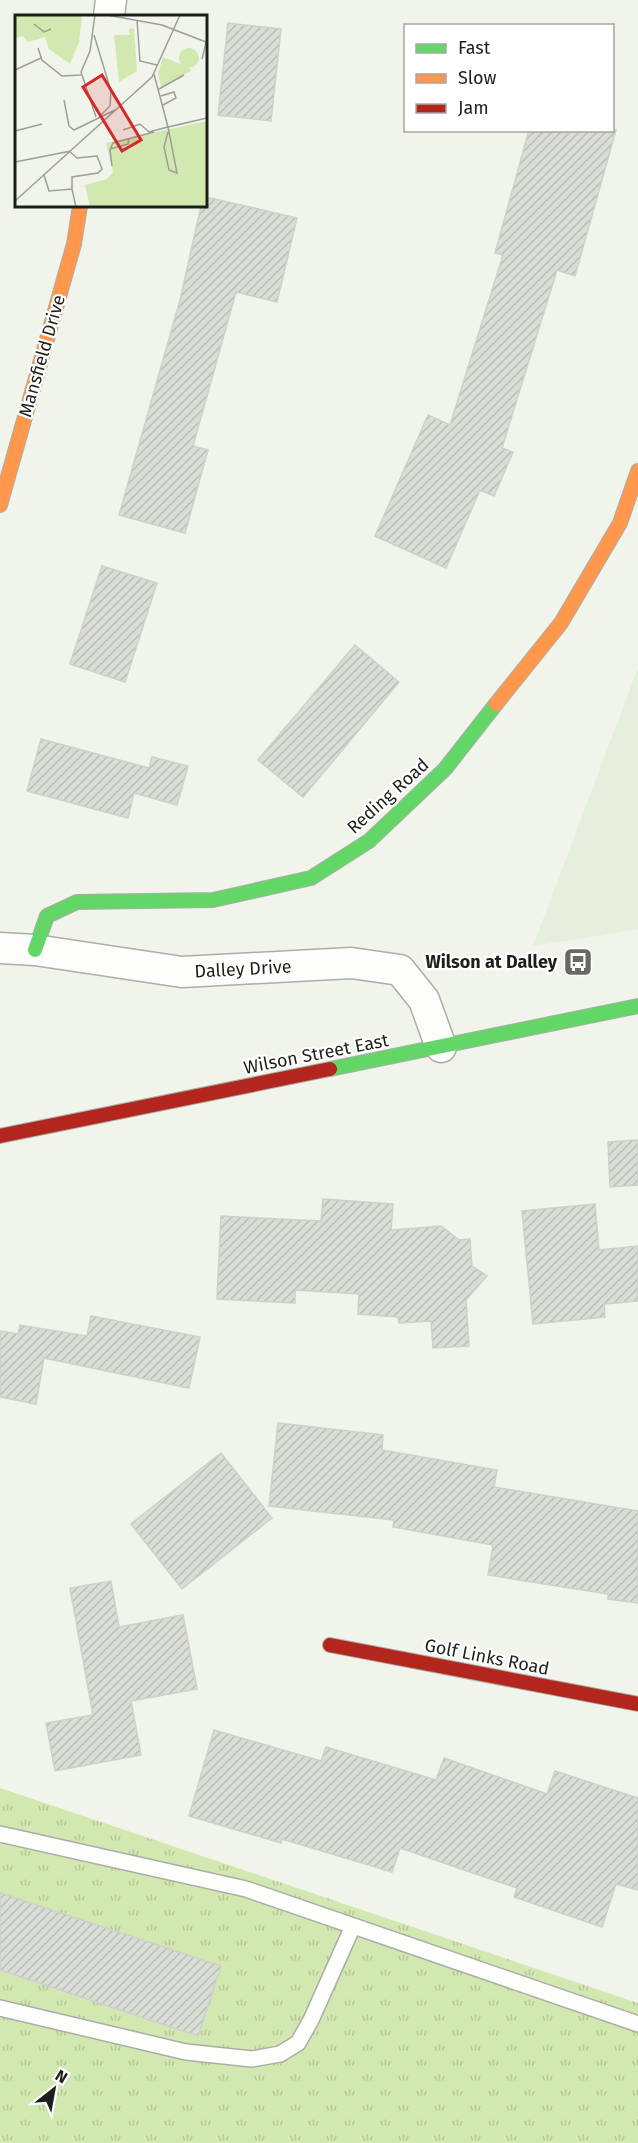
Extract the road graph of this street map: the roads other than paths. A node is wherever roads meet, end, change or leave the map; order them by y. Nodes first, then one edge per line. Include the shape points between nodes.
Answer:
1 (111, 0) edge
2 (109, 15) edge
3 (80, 207) edge
4 (638, 471) edge
5 (0, 505) edge
6 (0, 948) edge
7 (35, 950) junction
8 (638, 1006) edge
9 (441, 1047) junction
10 (0, 1136) edge
11 (330, 1645) dead end
12 (638, 1704) edge
13 (0, 1834) edge
14 (352, 1926) junction
15 (0, 2008) edge
16 (638, 2024) edge

1 - 2 street
3 - 5 street, Mansfield Drive via 74,243
4 - 7 street, Reding Road via 620,523 561,623 445,769 369,841 310,878 213,900 77,902 47,916
6 - 7 street, Dalley Drive
7 - 9 street, Dalley Drive via 182,972 351,963 400,970 424,1000
8 - 9 street, Wilson Street East
9 - 10 street, Wilson Street East
11 - 12 street, Golf Links Road
13 - 14 lane via 246,1889
14 - 15 lane via 311,2020 298,2043 280,2054 252,2059 186,2052
14 - 16 lane

